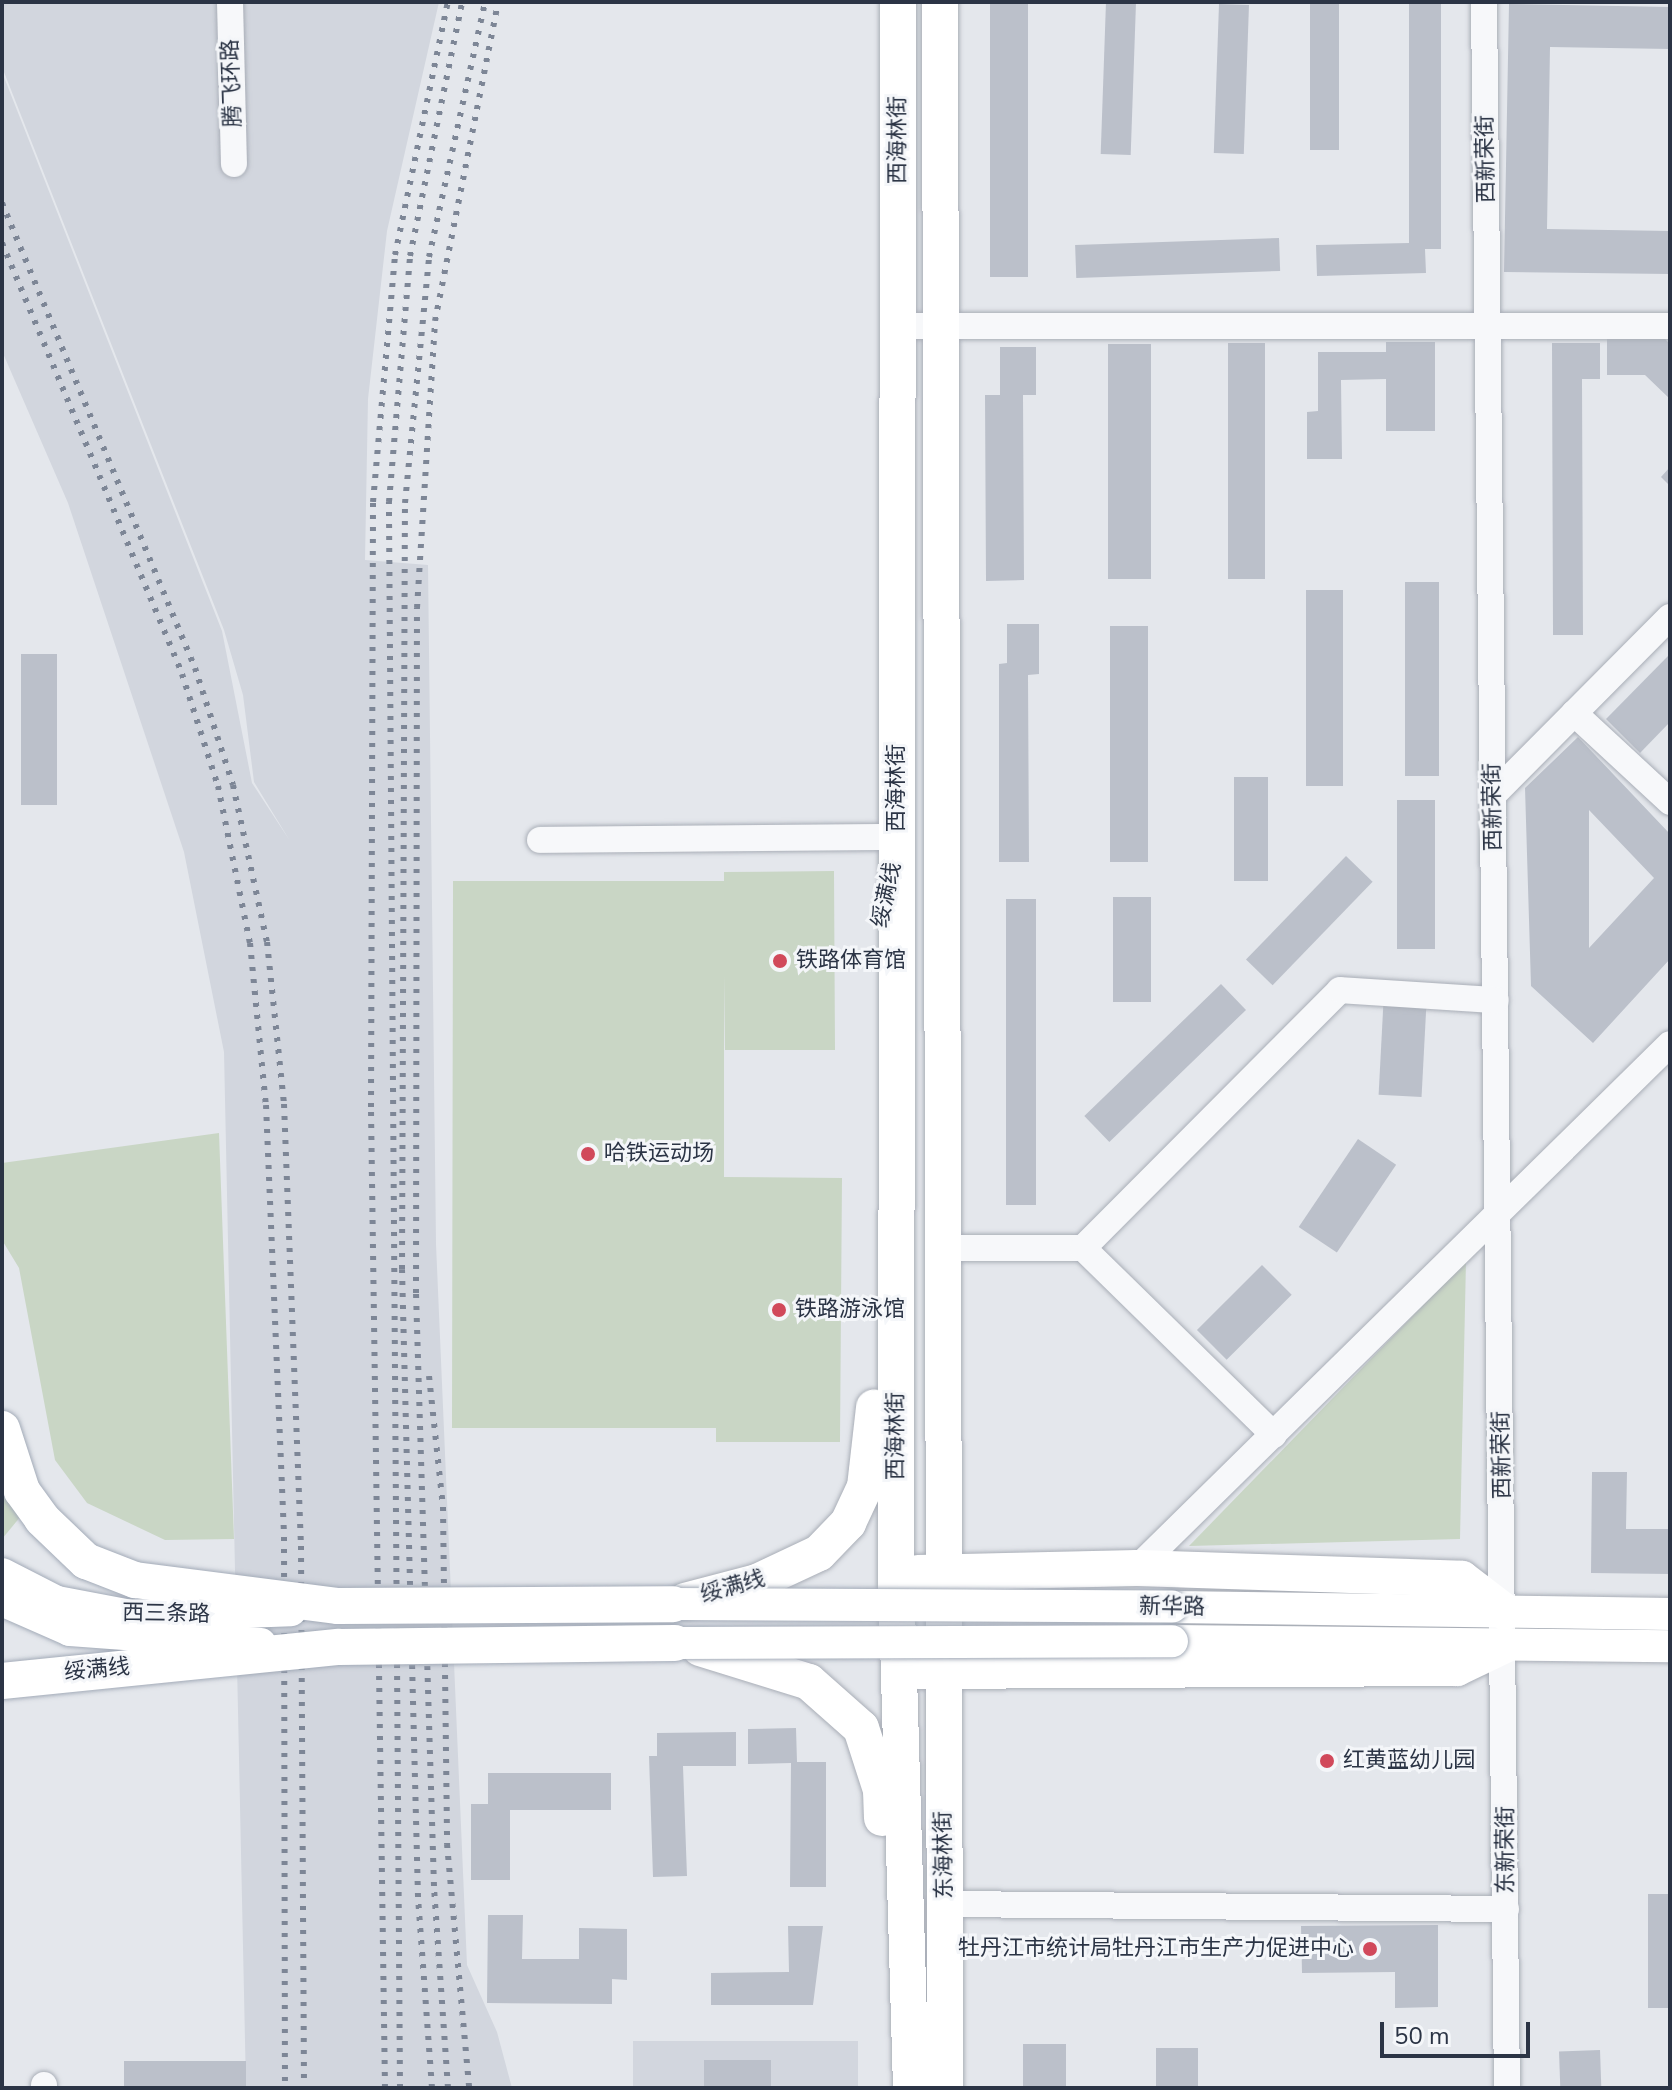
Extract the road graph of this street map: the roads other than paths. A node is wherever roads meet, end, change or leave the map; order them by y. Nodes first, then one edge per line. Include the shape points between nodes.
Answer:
1 (230, 2) edge
2 (898, 2) edge
3 (940, 2) edge
4 (1484, 2) edge
5 (234, 164) dead end
6 (899, 326) junction
7 (944, 326) junction
8 (1488, 326) junction
9 (1670, 326) edge
10 (1670, 617) edge
11 (1574, 713) junction
12 (1493, 795) junction
13 (1670, 802) edge
14 (540, 840) dead end
15 (897, 843) junction
16 (1496, 1000) junction
17 (1670, 1044) edge
18 (1497, 1217) junction
19 (943, 1248) junction
20 (1083, 1248) junction
21 (2, 1429) edge
22 (1274, 1435) junction
23 (1137, 1568) junction
24 (943, 1572) junction
25 (896, 1573) junction
26 (2, 1574) edge
27 (2, 1600) edge
28 (673, 1604) junction
29 (338, 1606) junction
30 (1670, 1614) edge
31 (942, 1622) joint
32 (896, 1623) joint
33 (1505, 1628) junction
34 (675, 1643) junction
35 (1670, 1646) edge
36 (339, 1647) junction
37 (942, 1670) junction
38 (897, 1672) junction
39 (2, 1681) edge
40 (944, 1904) junction
41 (1506, 1909) junction
42 (887, 2088) edge
43 (911, 2088) edge
44 (945, 2088) edge
45 (1507, 2088) edge

1 - 5 street, 腾飞环路
2 - 6 highway, 西海林街
3 - 7 highway, 西海林街
4 - 8 street, 西新荣街
6 - 7 street
6 - 15 highway, 西海林街
7 - 8 street
7 - 19 highway, 西海林街
8 - 9 street
8 - 12 street, 西新荣街
10 - 11 street
11 - 12 street
11 - 13 street
12 - 16 street, 西新荣街
14 - 15 street
15 - 25 highway, 西海林街
15 - 28 highway, 绥满线, bridge via 879,934 873,1105 875,1436 865,1487 848,1523 819,1553 757,1582
16 - 18 street, 西新荣街
16 - 20 street via 1340,990
17 - 18 street
18 - 22 street
18 - 33 street, 西新荣街
19 - 20 street
19 - 24 highway, 西海林街
20 - 22 street
21 - 29 highway, 绥满线, bridge via 22,1491 86,1561 166,1587
22 - 23 street
23 - 24 highway
23 - 33 highway via 1462,1579
24 - 25 highway
24 - 31 highway, 西海林街
25 - 32 highway, 西海林街
26 - 29 main road, 西三条路, bridge via 57,1602 131,1616
27 - 36 main road, 西三条路, bridge via 70,1630 114,1637
28 - 29 highway, 绥满线, bridge
28 - 33 main road, 新华路, bridge via 1172,1607
30 - 33 main road, 新华路
31 - 37 highway, 东海林街
32 - 38 highway, 东海林街
33 - 34 main road, 新华路, bridge via 1172,1641
33 - 35 main road
33 - 37 highway via 1457,1668
33 - 41 street, 东新荣街
34 - 36 highway, 绥满线, bridge
34 - 42 highway, 绥满线, bridge via 752,1659 809,1682 861,1728 881,1790
36 - 39 highway, 绥满线, bridge
37 - 38 highway
37 - 40 highway, 东海林街
38 - 43 highway, 东海林街
40 - 41 street
40 - 44 highway, 东海林街
41 - 45 street, 东新荣街

